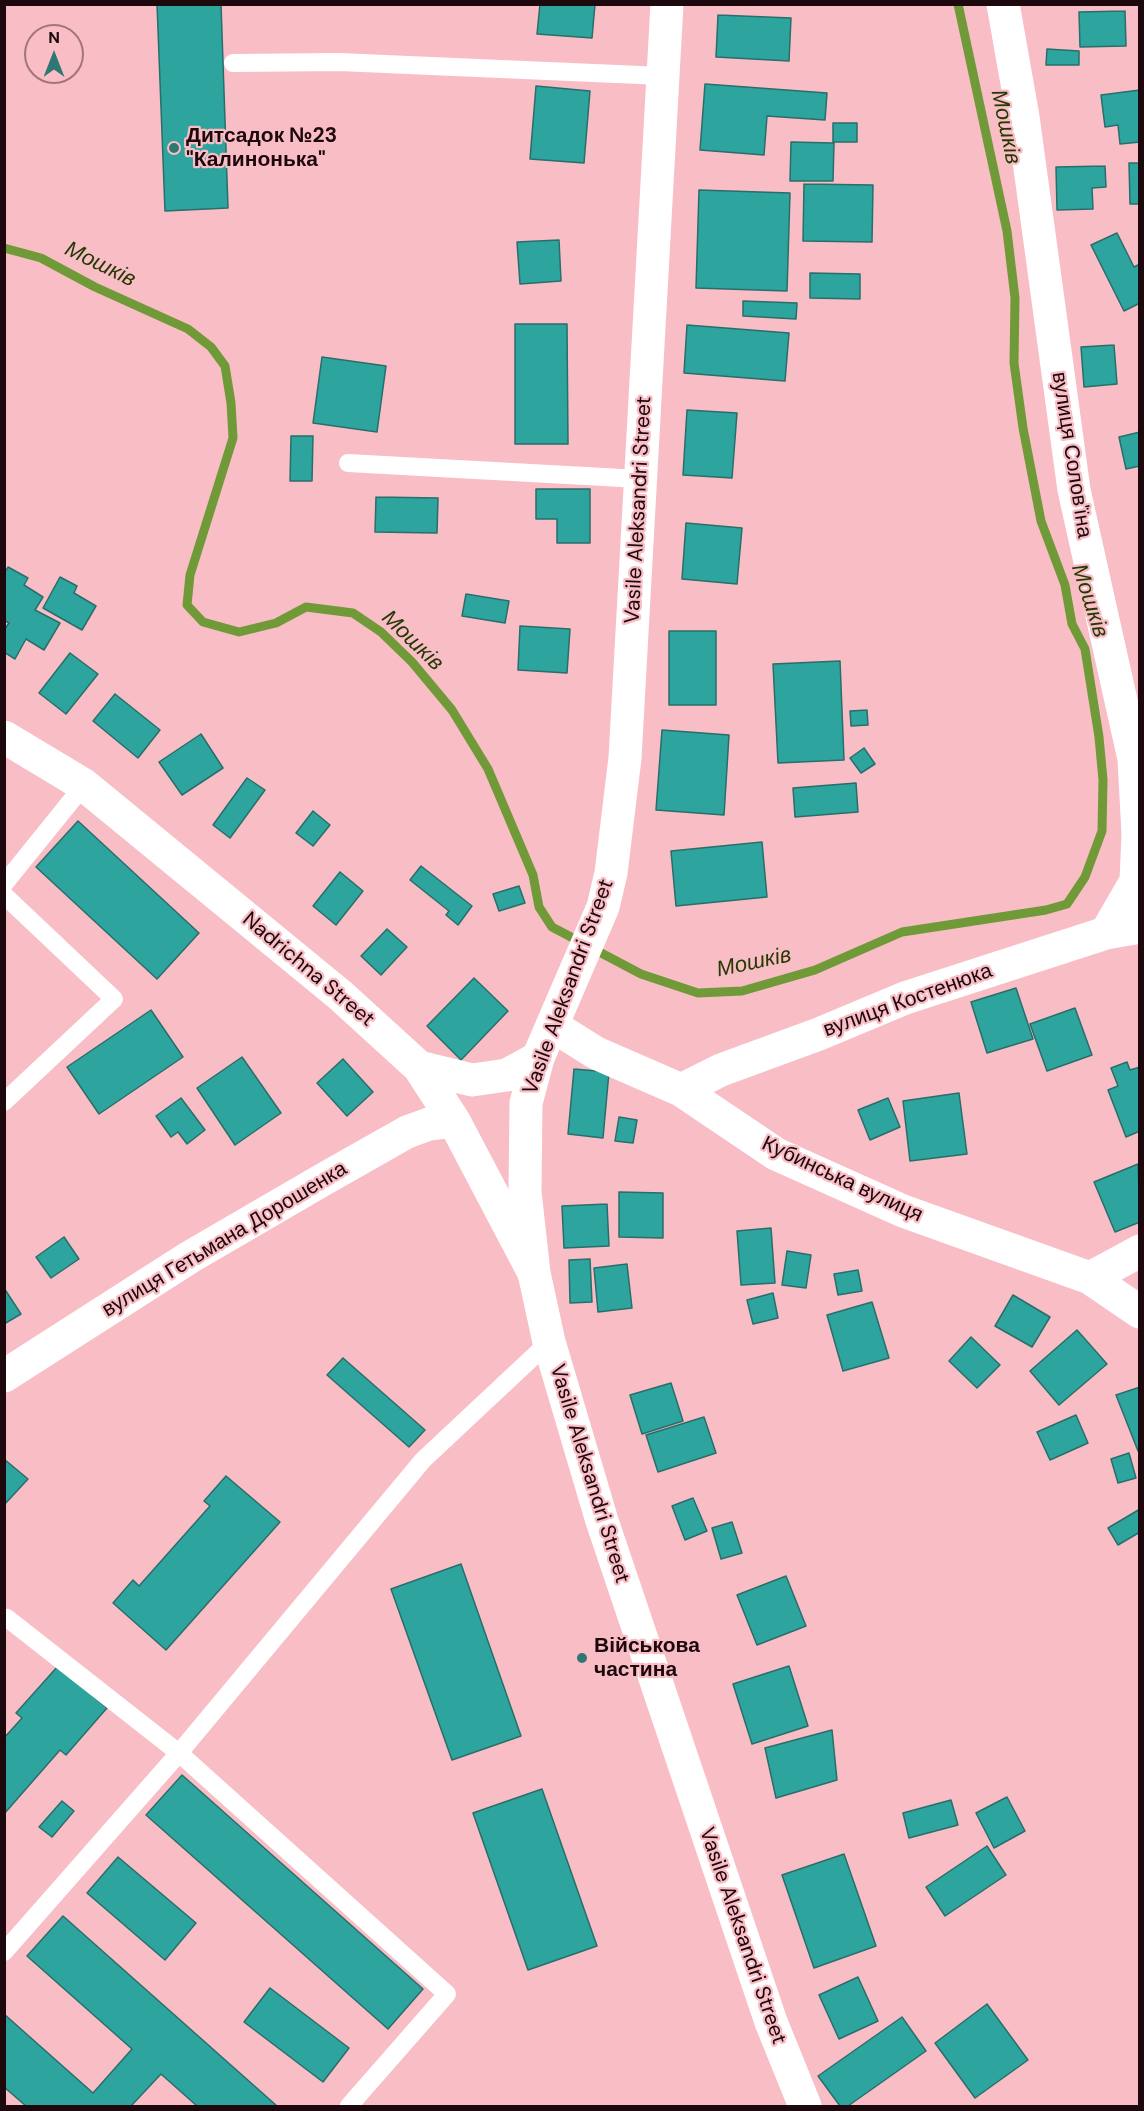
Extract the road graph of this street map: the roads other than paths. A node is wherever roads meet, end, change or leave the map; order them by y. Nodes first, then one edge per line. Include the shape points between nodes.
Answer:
1 (667, 4) edge
2 (1003, 4) edge
3 (233, 63) dead end
4 (663, 76) junction
5 (348, 463) dead end
6 (640, 479) junction
7 (4, 737) edge
8 (84, 785) junction
9 (4, 884) edge
10 (4, 895) edge
11 (1140, 927) edge
12 (1106, 933) junction
13 (553, 1026) junction
14 (538, 1058) junction
15 (419, 1067) junction
16 (681, 1090) junction
17 (4, 1102) edge
18 (454, 1121) junction
19 (1140, 1251) edge
20 (534, 1273) junction
21 (1090, 1278) junction
22 (1140, 1312) edge
23 (549, 1342) junction
24 (4, 1376) edge
25 (4, 1620) edge
26 (179, 1753) junction
27 (4, 1952) edge
28 (350, 2106) edge
29 (805, 2106) edge

1 - 4 street, Vasile Aleksandri Street
2 - 12 street, вулиця Солов'їна via 1023,117 1074,490 1134,759 1136,881
3 - 4 lane via 339,62
4 - 6 street, Vasile Aleksandri Street
5 - 6 lane
6 - 13 street, Vasile Aleksandri Street via 625,758 611,873 603,907
7 - 8 street, Nadrichna Street
8 - 9 lane
8 - 15 street, Nadrichna Street via 340,995
10 - 17 lane via 114,999
11 - 12 street, вулиця Костенюка
12 - 16 street, вулиця Костенюка via 905,998 721,1070
13 - 14 street, Vasile Aleksandri Street
13 - 16 street, Кубинська вулиця via 596,1053
14 - 15 street via 507,1075 472,1080
14 - 20 street, Vasile Aleksandri Street via 526,1103 525,1152
15 - 18 street, Nadrichna Street
16 - 21 street, Кубинська вулиця via 776,1154 903,1211
18 - 20 street, Nadrichna Street
18 - 24 street, вулиця Гетьмана Дорошенка via 407,1132 324,1179 190,1257
19 - 21 street
20 - 23 street, Vasile Aleksandri Street
21 - 22 street, Кубинська вулиця
23 - 26 lane via 423,1461
23 - 29 street, Vasile Aleksandri Street via 654,1682 771,2022
25 - 26 lane via 7,1618
26 - 27 lane
26 - 28 lane via 447,1994

